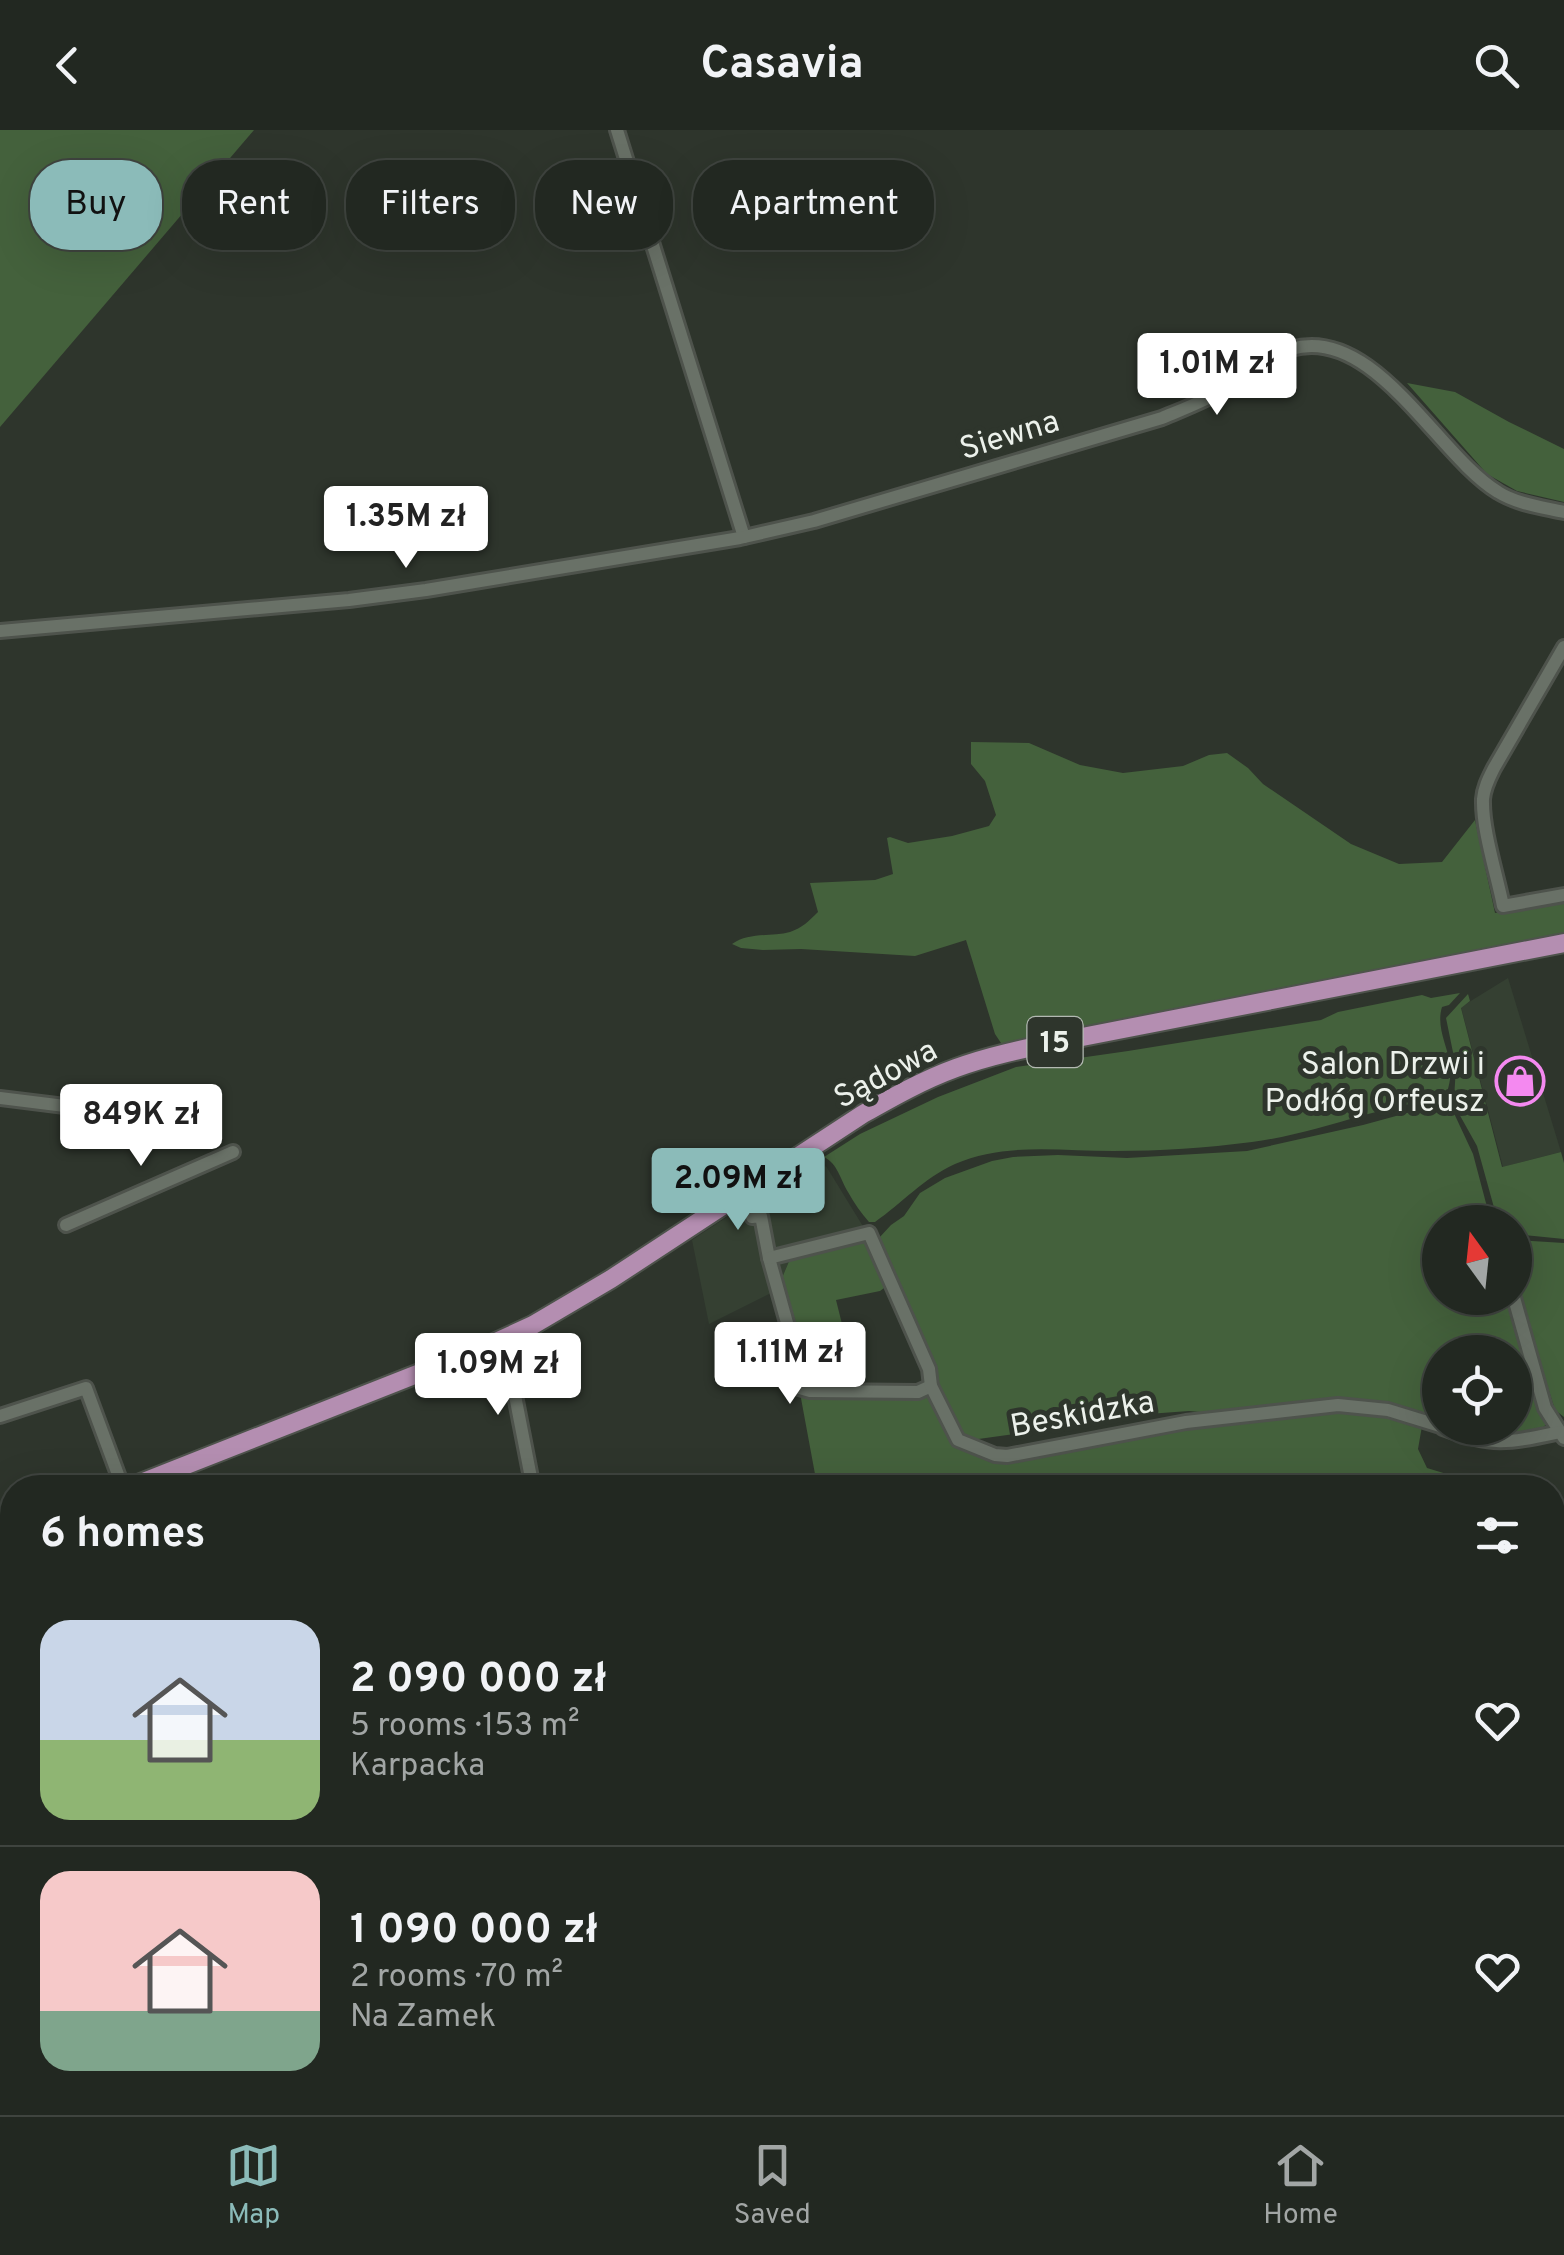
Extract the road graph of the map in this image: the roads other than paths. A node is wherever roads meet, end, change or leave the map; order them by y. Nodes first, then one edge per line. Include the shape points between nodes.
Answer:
1 (618, 130) edge
2 (1564, 512) edge
3 (744, 538) junction
4 (0, 631) edge
5 (1564, 648) edge
6 (1564, 894) edge
7 (1564, 943) edge
8 (116, 1097) dead end
9 (0, 1098) edge
10 (233, 1152) dead end
11 (744, 1193) junction
12 (66, 1226) dead end
13 (769, 1258) junction
14 (1519, 1315) edge
15 (504, 1339) junction
16 (931, 1386) junction
17 (0, 1416) edge
18 (1422, 1421) edge
19 (1562, 1434) edge
20 (1532, 1438) edge
21 (120, 1475) edge
22 (158, 1475) edge
23 (530, 1475) edge

1 - 3 street
2 - 3 street, Siewna via 1499,493 1376,374 1348,354 1311,346 1277,354 1229,387 1162,418
3 - 4 street, Siewna via 349,600
5 - 6 street via 1485,785 1484,817 1503,906
7 - 11 main road, Sądowa / 15 via 985,1059 898,1094
8 - 9 street via 81,1108
10 - 12 street
11 - 13 street via 752,1217 760,1216
11 - 15 main road, Sądowa / 15
13 - 16 street, Beskidzka via 869,1233
13 - 16 street via 796,1387 918,1392
14 - 19 street via 1545,1408
15 - 22 main road, Sądowa / 15
15 - 23 street
16 - 18 street, Beskidzka via 958,1440 1007,1456 1186,1422 1338,1405
17 - 21 street via 86,1388
19 - 20 street, Beskidzka

